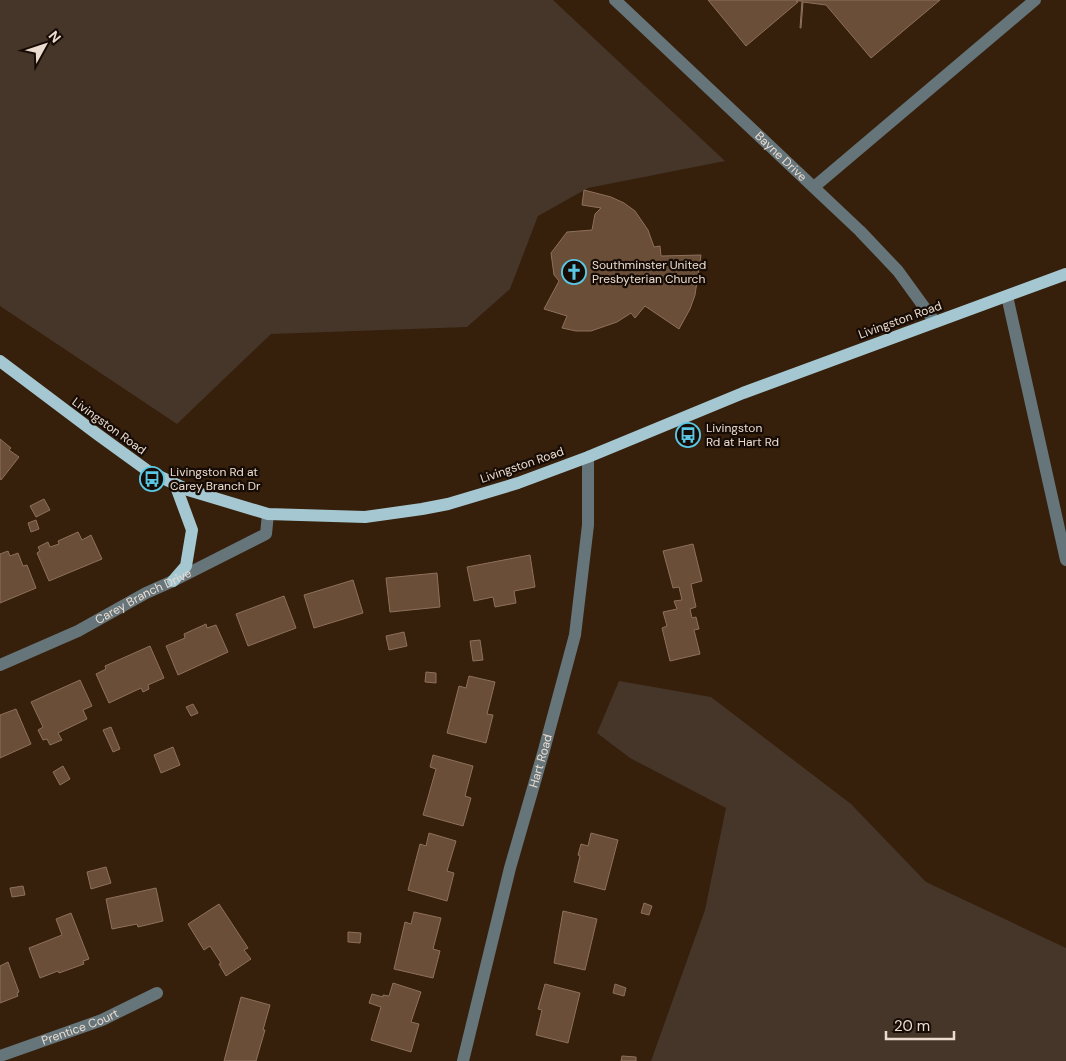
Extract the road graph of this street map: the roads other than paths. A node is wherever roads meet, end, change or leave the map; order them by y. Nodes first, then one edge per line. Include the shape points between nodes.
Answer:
1 (615, 0) edge
2 (1035, 0) edge
3 (814, 187) junction
4 (1066, 274) edge
5 (1007, 296) junction
6 (935, 322) junction
7 (0, 361) edge
8 (588, 457) junction
9 (175, 484) junction
10 (268, 514) junction
11 (1066, 560) edge
12 (173, 581) junction
13 (0, 665) edge
14 (157, 993) dead end
15 (0, 1056) edge
16 (463, 1061) edge

1 - 3 street, Bayne Drive
2 - 3 street
3 - 6 street, Bayne Drive via 898,271
4 - 5 main road, Livingston Road
5 - 6 main road, Livingston Road
5 - 11 street
6 - 8 main road, Livingston Road via 743,393
7 - 9 main road, Livingston Road via 141,466
8 - 10 main road, Livingston Road via 518,483 422,509 365,517
8 - 16 street, Hart Road via 588,525 575,635 510,868
9 - 10 main road, Livingston Road
9 - 12 main road via 192,530 186,566
10 - 12 street, Carey Branch Drive via 266,534
12 - 13 street, Carey Branch Drive via 78,631
14 - 15 street, Prentice Court via 102,1020

